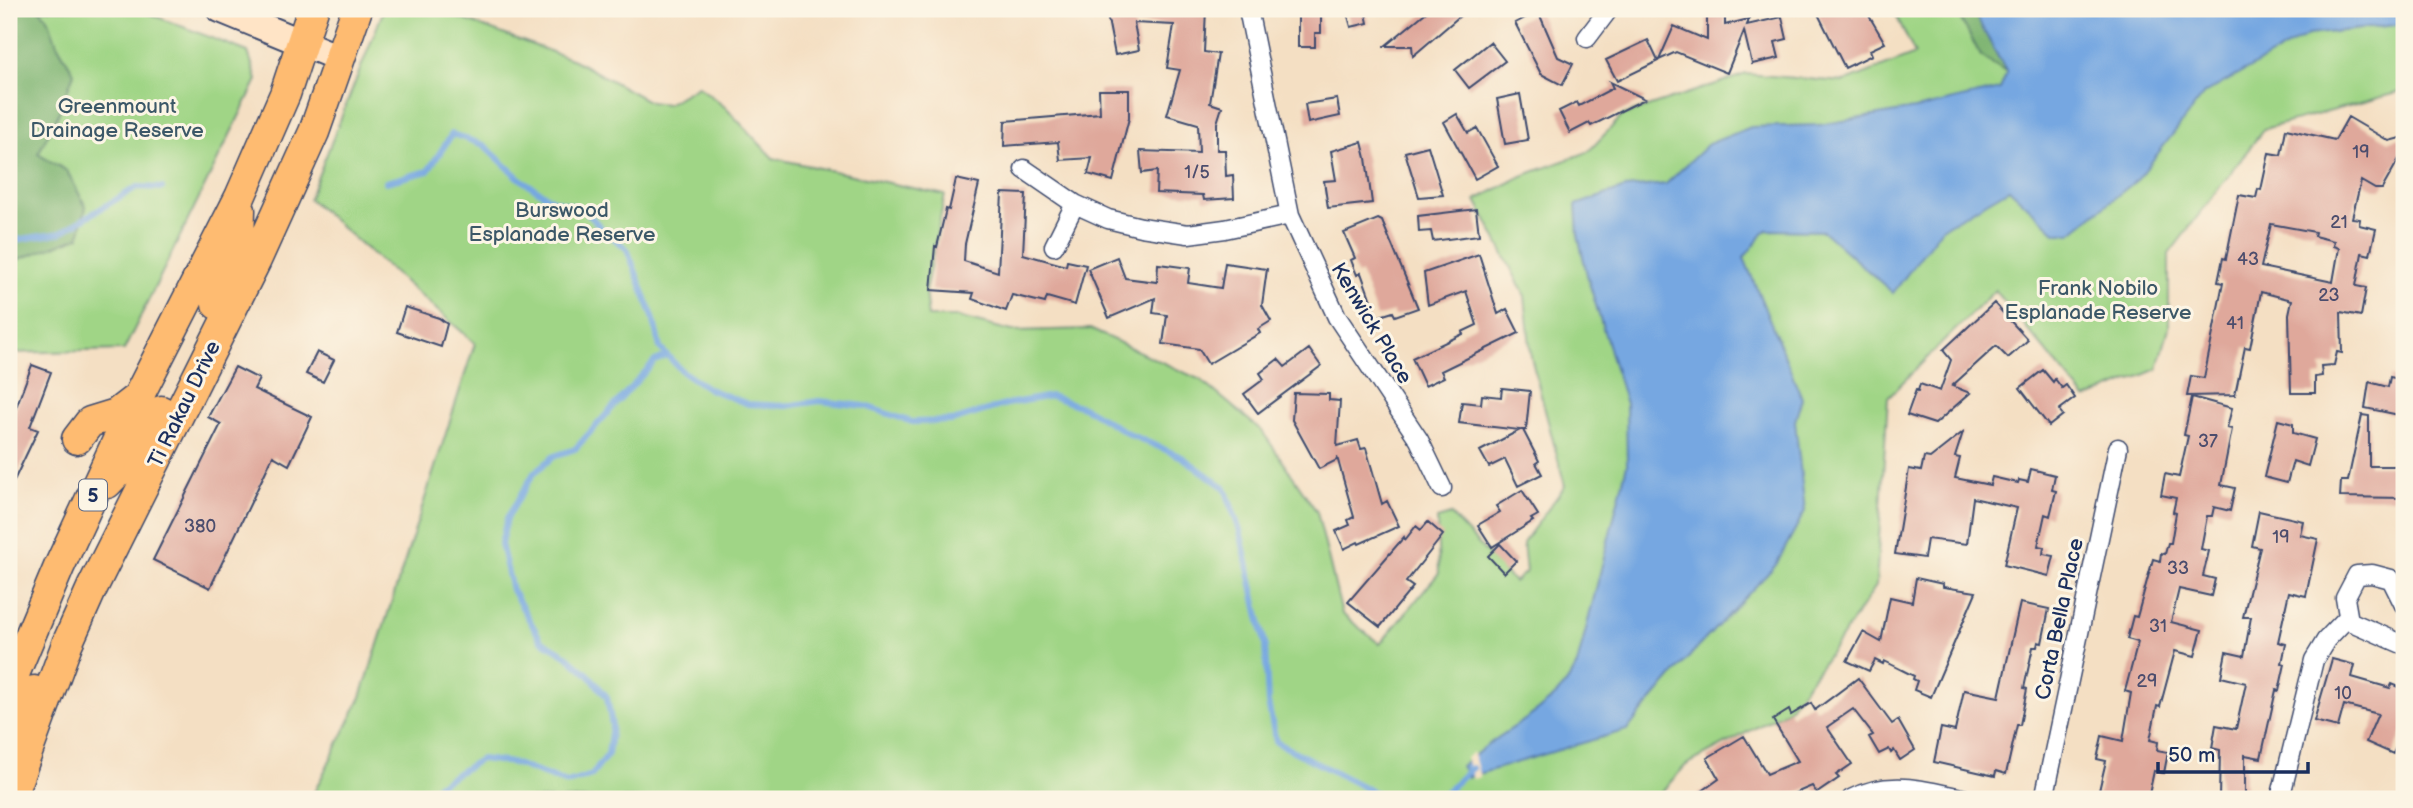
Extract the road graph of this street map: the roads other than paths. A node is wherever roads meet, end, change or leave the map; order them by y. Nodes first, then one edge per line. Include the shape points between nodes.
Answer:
1 (220, 9) edge
2 (313, 9) edge
3 (357, 9) edge
4 (1248, 9) edge
5 (1609, 9) edge
6 (1587, 38) dead end
7 (302, 42) junction
8 (339, 58) junction
9 (1024, 169) dead end
10 (240, 197) junction
11 (1075, 204) junction
12 (1290, 215) junction
13 (1054, 246) dead end
14 (222, 327) junction
15 (138, 397) junction
16 (77, 439) dead end
17 (2118, 448) dead end
18 (1441, 488) dead end
19 (91, 499) junction
20 (2404, 605) edge
21 (2348, 617) junction
22 (67, 645) junction
23 (2404, 645) edge
24 (9, 686) edge
25 (9, 739) edge
26 (10, 799) edge
27 (1851, 799) edge
28 (1965, 799) edge
29 (2044, 799) edge
30 (2280, 799) edge

1 - 7 street
2 - 7 main road, Ti Rakau Drive / 5
3 - 8 main road, Ti Rakau Drive / 5
4 - 12 street, Kenwick Place
5 - 6 street
7 - 8 street
7 - 10 main road, Ti Rakau Drive / 5 via 285,94
8 - 14 main road, Ti Rakau Drive / 5 via 309,144
9 - 11 street
10 - 14 main road via 239,243 217,304 216,317
10 - 15 main road, Ti Rakau Drive / 5
11 - 12 street via 1108,219 1188,234
11 - 13 street
12 - 18 street, Kenwick Place via 1337,317 1419,440
14 - 19 main road via 206,327 198,336 167,401 133,456
14 - 22 main road, Ti Rakau Drive / 5
15 - 16 main road via 116,414 90,422
15 - 19 main road, Ti Rakau Drive / 5
17 - 29 street, Corta Bella Place
19 - 24 main road, Ti Rakau Drive / 5
20 - 21 street via 2390,579 2357,575 2345,598
21 - 23 street
21 - 30 street via 2314,660
22 - 25 main road via 29,698
22 - 26 main road, Ti Rakau Drive / 5
27 - 28 street via 1889,786

